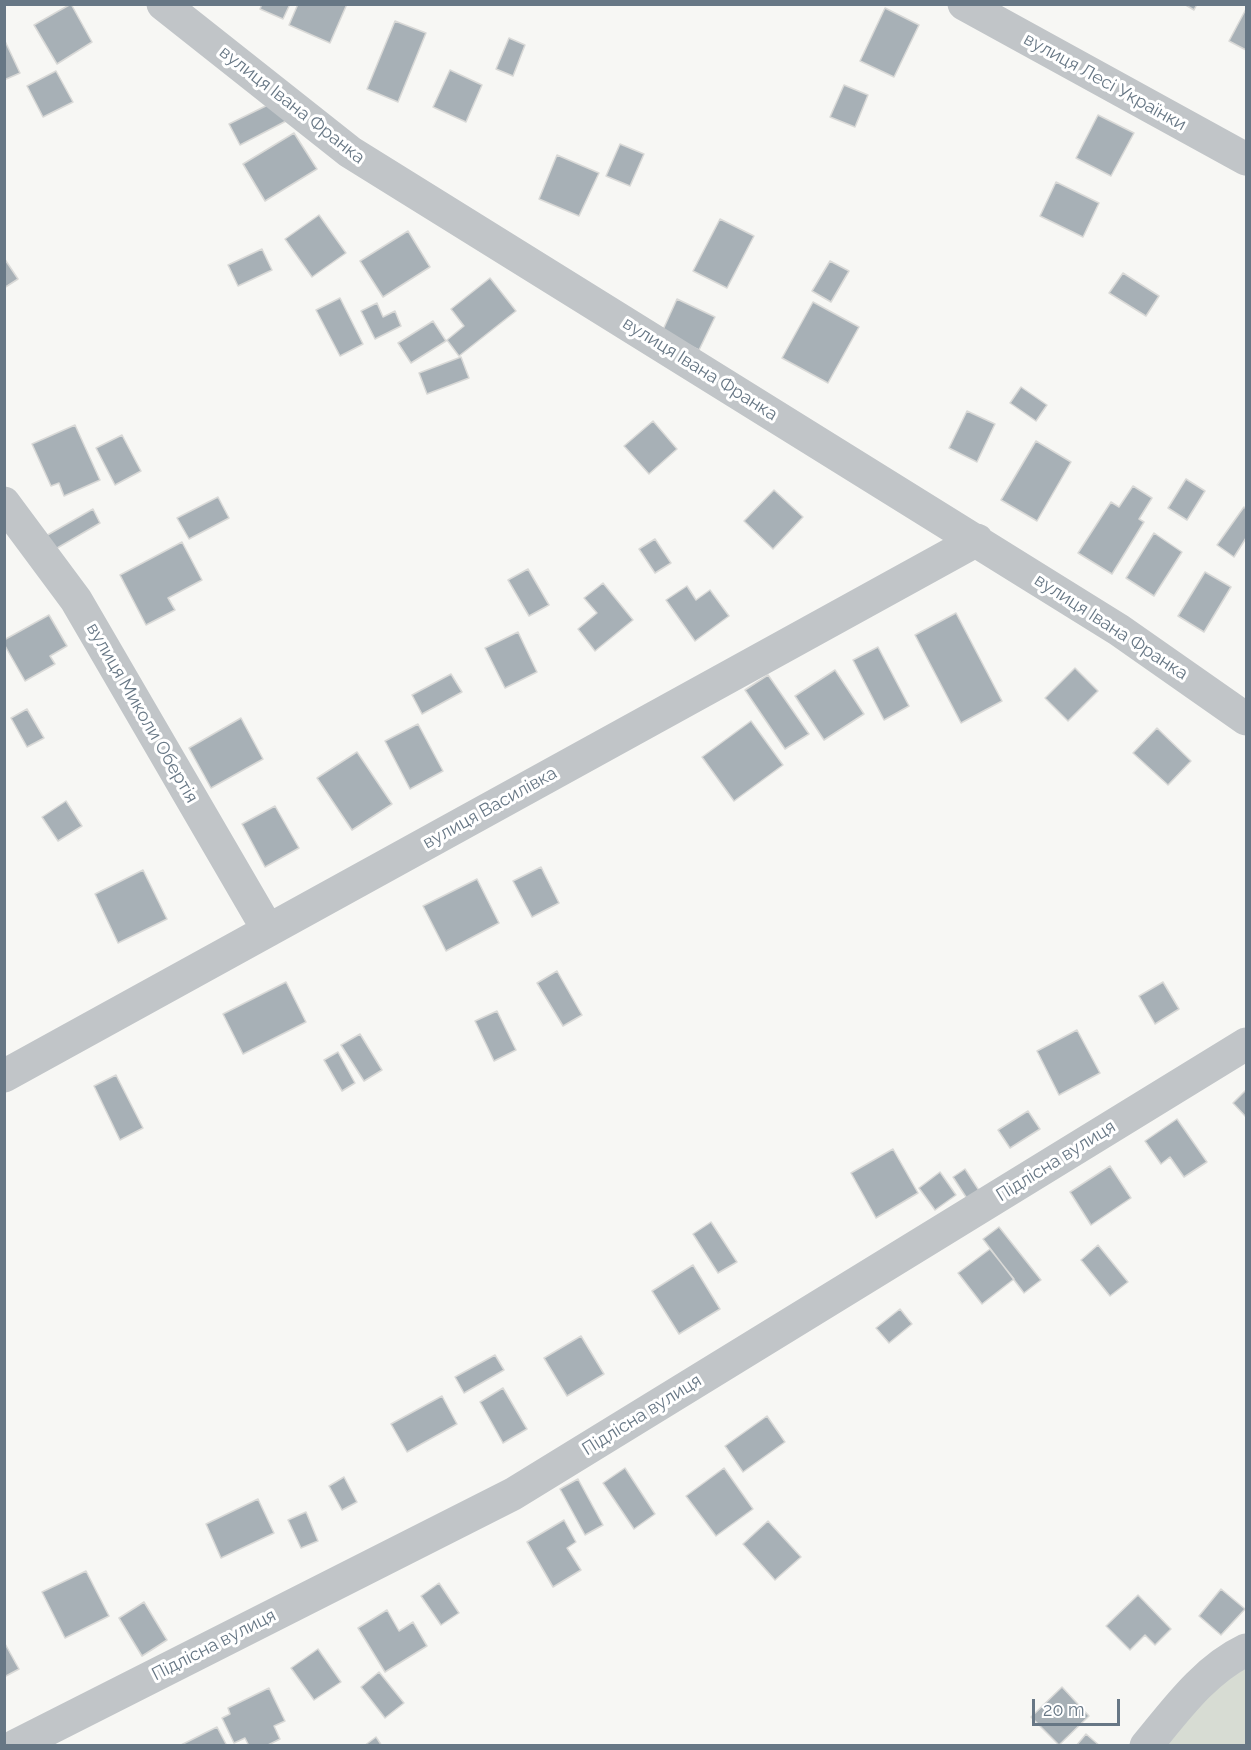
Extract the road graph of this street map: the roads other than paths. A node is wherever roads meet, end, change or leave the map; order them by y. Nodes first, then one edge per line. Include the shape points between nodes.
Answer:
1 (163, 4) edge
2 (964, 4) edge
3 (1246, 159) edge
4 (4, 503) edge
5 (976, 540) junction
6 (1246, 719) edge
7 (268, 930) junction
8 (1246, 1044) edge
9 (4, 1076) edge
10 (1246, 1650) edge
11 (15, 1746) edge
12 (1146, 1746) edge

1 - 5 street, вулиця Івана Франка via 350,152
2 - 3 street, вулиця Лесі Українки
4 - 7 street, вулиця Миколи Обертія via 75,600
5 - 6 street, вулиця Івана Франка via 1119,630
5 - 7 street, вулиця Василівка
7 - 9 street, вулиця Василівка
8 - 11 street, Підлісна вулиця via 513,1494
10 - 12 street via 1191,1691

